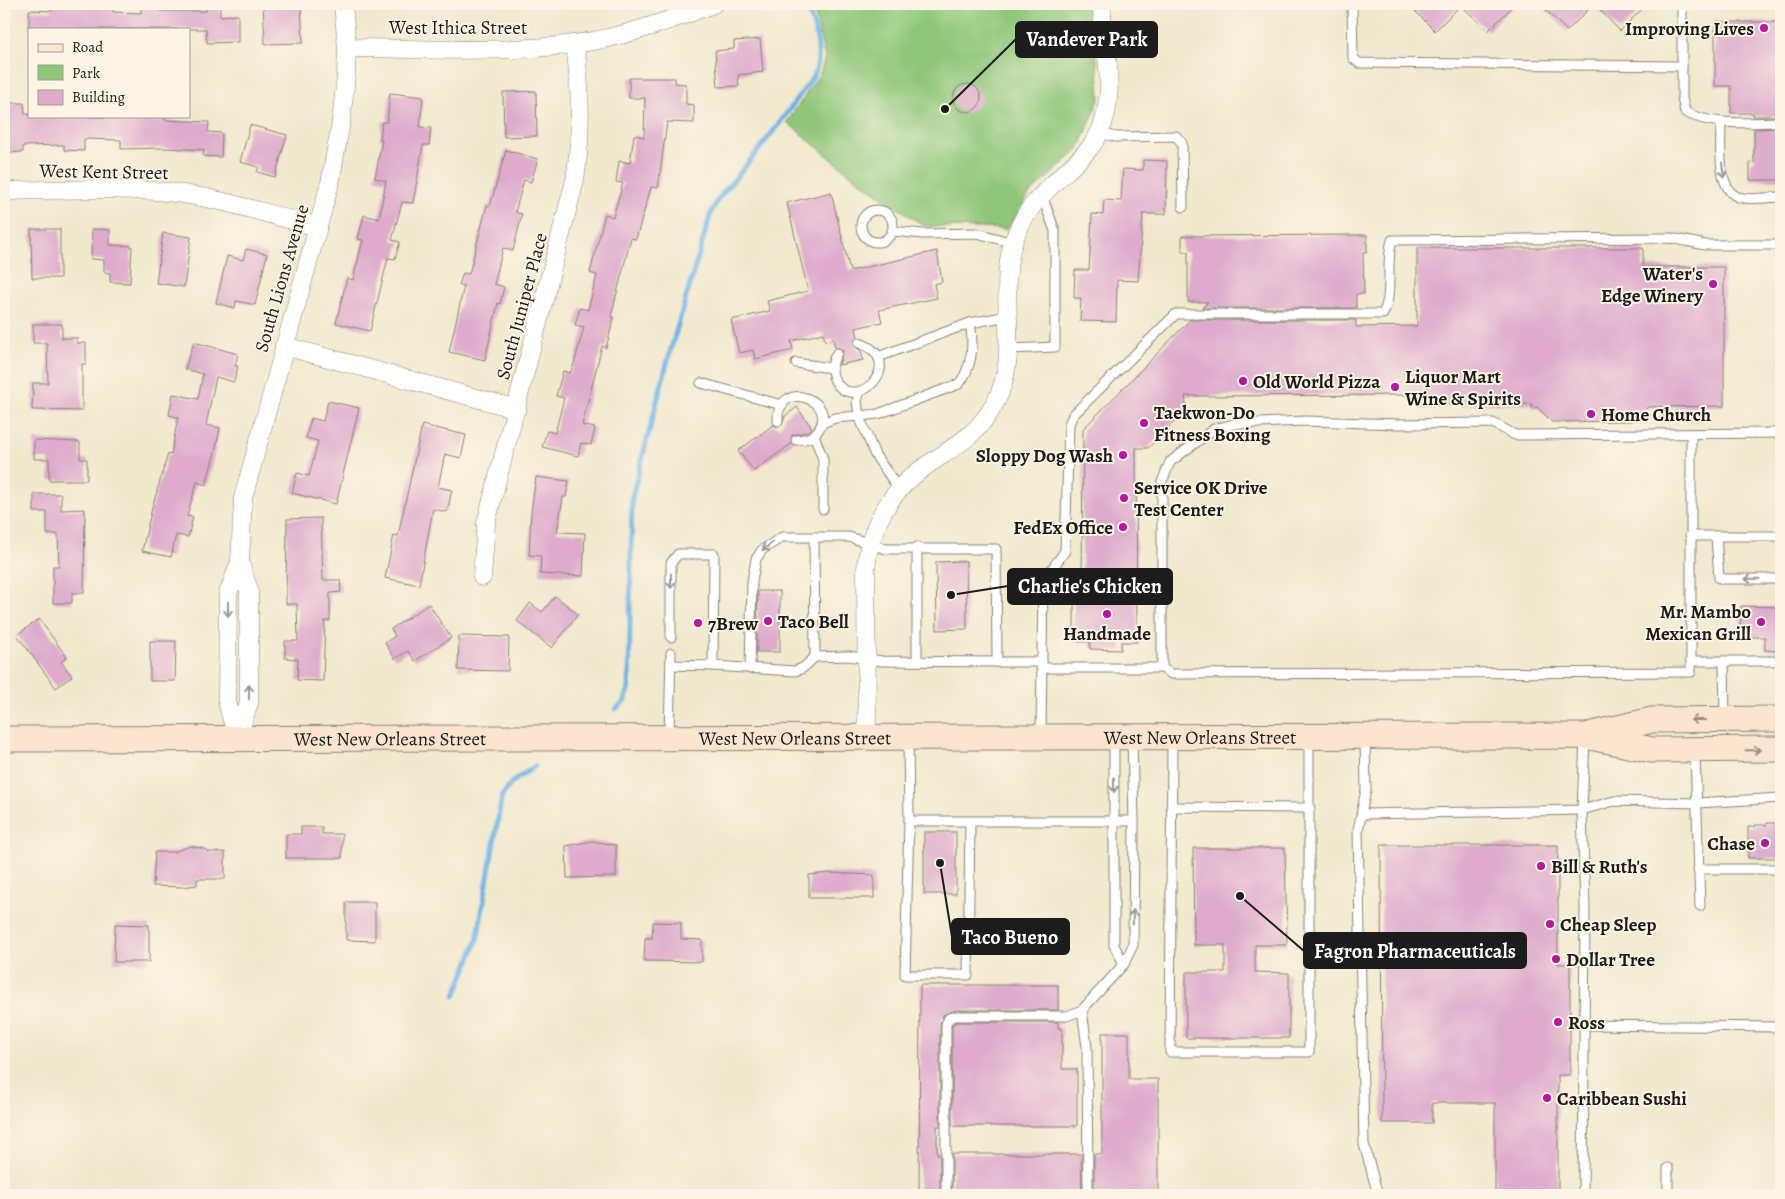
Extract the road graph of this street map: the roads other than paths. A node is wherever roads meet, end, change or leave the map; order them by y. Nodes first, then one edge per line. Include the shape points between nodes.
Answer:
1 (343, 4) edge
2 (713, 4) edge
3 (1101, 4) edge
4 (1352, 4) edge
5 (1682, 4) edge
6 (575, 44) junction
7 (347, 48) junction
8 (1682, 66) junction
9 (1721, 122) junction
10 (1781, 122) edge
11 (1099, 133) junction
12 (4, 191) edge
13 (1041, 193) junction
14 (1781, 197) edge
15 (1183, 206) dead end
16 (318, 227) junction
17 (892, 231) dead end
18 (1013, 243) junction
19 (1781, 245) edge
20 (1008, 316) junction
21 (970, 323) junction
22 (859, 343) dead end
23 (284, 346) junction
24 (1008, 349) junction
25 (837, 352) dead end
26 (878, 357) junction
27 (796, 363) dead end
28 (831, 368) junction
29 (701, 383) dead end
30 (860, 392) junction
31 (782, 406) junction
32 (517, 409) junction
33 (859, 416) junction
34 (778, 421) dead end
35 (822, 423) junction
36 (1781, 433) edge
37 (814, 435) junction
38 (1691, 436) junction
39 (796, 440) dead end
40 (898, 489) junction
41 (823, 509) dead end
42 (1690, 536) junction
43 (1716, 536) junction
44 (1781, 536) edge
45 (814, 537) junction
46 (869, 545) junction
47 (917, 547) junction
48 (482, 577) dead end
49 (1781, 579) edge
50 (671, 637) dead end
51 (671, 654) dead end
52 (816, 657) junction
53 (866, 658) junction
54 (917, 660) junction
55 (1691, 661) junction
56 (1724, 661) junction
57 (1781, 661) edge
58 (997, 662) junction
59 (671, 665) junction
60 (1042, 665) junction
61 (713, 666) junction
62 (1162, 668) junction
63 (750, 669) junction
64 (1781, 719) edge
65 (1725, 720) junction
66 (1123, 736) junction
67 (1172, 736) junction
68 (1309, 736) junction
69 (1365, 736) junction
70 (1586, 736) junction
71 (1041, 737) junction
72 (669, 738) junction
73 (867, 738) junction
74 (908, 738) junction
75 (4, 739) edge
76 (238, 740) junction
77 (1781, 749) edge
78 (1695, 750) junction
79 (1781, 798) edge
80 (1697, 802) junction
81 (1171, 807) junction
82 (1310, 808) junction
83 (1582, 810) junction
84 (1362, 814) junction
85 (909, 821) junction
86 (1114, 821) junction
87 (1134, 821) junction
88 (970, 822) junction
89 (1778, 869) dead end
90 (1698, 870) junction
91 (1700, 906) dead end
92 (1124, 964) junction
93 (1082, 1010) junction
94 (1584, 1025) junction
95 (1781, 1027) edge
96 (1668, 1168) dead end
97 (946, 1195) edge
98 (1088, 1195) edge
99 (1378, 1195) edge
100 (1583, 1195) edge
101 (1668, 1195) edge

1 - 7 street, South Lions Avenue
2 - 6 street, West Ithica Street via 629,33
3 - 11 street via 1108,94
4 - 8 lane via 1353,58 1359,63
5 - 8 lane
6 - 7 street, West Ithica Street via 498,49
6 - 32 street, South Juniper Place via 581,116 575,180
7 - 16 street, South Lions Avenue via 341,122
8 - 9 lane via 1685,112 1698,119
9 - 10 lane
9 -> 14 lane via 1722,175 1729,192 1739,198
11 - 13 street via 1089,149
11 - 15 lane via 1116,137 1176,136 1182,143
12 - 16 street, West Kent Street via 126,189 169,192
13 - 18 street via 1028,210
13 - 24 lane via 1055,232 1055,348
16 - 23 street, South Lions Avenue
17 - 18 lane via 977,233
18 - 20 street
19 - 60 lane via 1705,245 1671,238 1392,240 1388,255 1388,304 1383,314 1176,314 1073,415 1069,424 1065,552 1043,581
20 - 21 lane
20 - 24 street
21 - 26 lane
21 - 33 lane via 972,352 965,376 959,384 878,414
22 - 26 lane via 874,350
23 - 32 street
23 - 76 street, South Lions Avenue via 243,498 240,562 228,593 227,701
24 - 40 street via 1004,380 996,402 983,422 969,438 925,466
25 - 28 lane
26 - 30 lane via 878,379
27 - 28 lane
28 - 30 lane via 837,384 852,392
29 - 31 lane
30 - 33 lane via 857,401
31 - 34 lane
31 - 35 lane via 794,397 809,398 820,408
32 - 48 street, South Juniper Place via 486,523
33 - 35 lane
33 - 40 lane via 875,455
35 - 37 lane
36 - 38 lane
37 - 39 lane
37 - 41 lane via 823,459
38 - 42 lane
38 - 62 lane via 1516,436 1493,422 1305,421 1234,424 1214,429 1170,462 1162,482
40 - 46 street via 876,523
42 - 43 lane
42 - 55 lane
43 - 44 lane
49 -> 43 lane via 1719,578
45 - 46 lane via 849,538
45 - 52 lane
45 -> 63 lane via 782,537 766,546 756,559 752,581
46 - 47 lane via 886,549
46 - 53 street
47 - 54 lane
47 - 58 lane via 996,549
61 -> 50 lane via 714,554 678,554 671,563
51 - 59 lane
52 - 53 lane
52 - 63 lane via 794,671
53 - 54 lane
53 - 73 street
54 - 58 lane
55 - 56 lane
55 - 62 lane via 1691,672 1171,674
56 - 57 lane
56 - 65 lane
58 - 60 lane
59 - 61 lane
59 - 72 lane
60 - 62 lane
60 - 71 lane
61 - 63 lane
64 - 65 main road, West New Orleans Street
65 -> 70 main road, West New Orleans Street via 1652,720
66 - 67 main road, West New Orleans Street
66 - 71 main road, West New Orleans Street
66 -> 86 lane
66 - 87 lane
67 - 68 main road, West New Orleans Street
67 - 81 lane
68 - 69 main road, West New Orleans Street
68 - 82 lane
69 - 70 main road, West New Orleans Street
69 - 84 lane via 1366,790
70 - 78 main road, West New Orleans Street via 1652,750
70 - 83 lane
71 - 74 main road, West New Orleans Street
72 - 73 main road, West New Orleans Street
72 - 76 main road, West New Orleans Street
73 - 74 main road, West New Orleans Street
74 - 85 lane
75 - 76 main road, West New Orleans Street
78 -> 77 main road, West New Orleans Street
78 - 80 lane
79 - 80 lane
80 - 83 lane via 1614,801
80 - 90 lane
81 - 82 lane
81 - 82 lane via 1170,1052 1309,1052
83 - 84 lane
83 - 94 lane
84 - 99 lane via 1358,830 1364,1144
85 - 88 lane
85 - 88 lane via 905,975 968,975
86 - 87 lane
86 - 88 lane
86 - 92 lane via 1114,945
92 -> 87 lane via 1133,945
89 - 90 lane
90 - 91 lane
92 - 93 lane
93 - 97 lane via 1067,1016 949,1018 946,1024
93 - 98 lane via 1088,1047
94 - 95 lane
94 - 100 lane
96 - 101 lane

